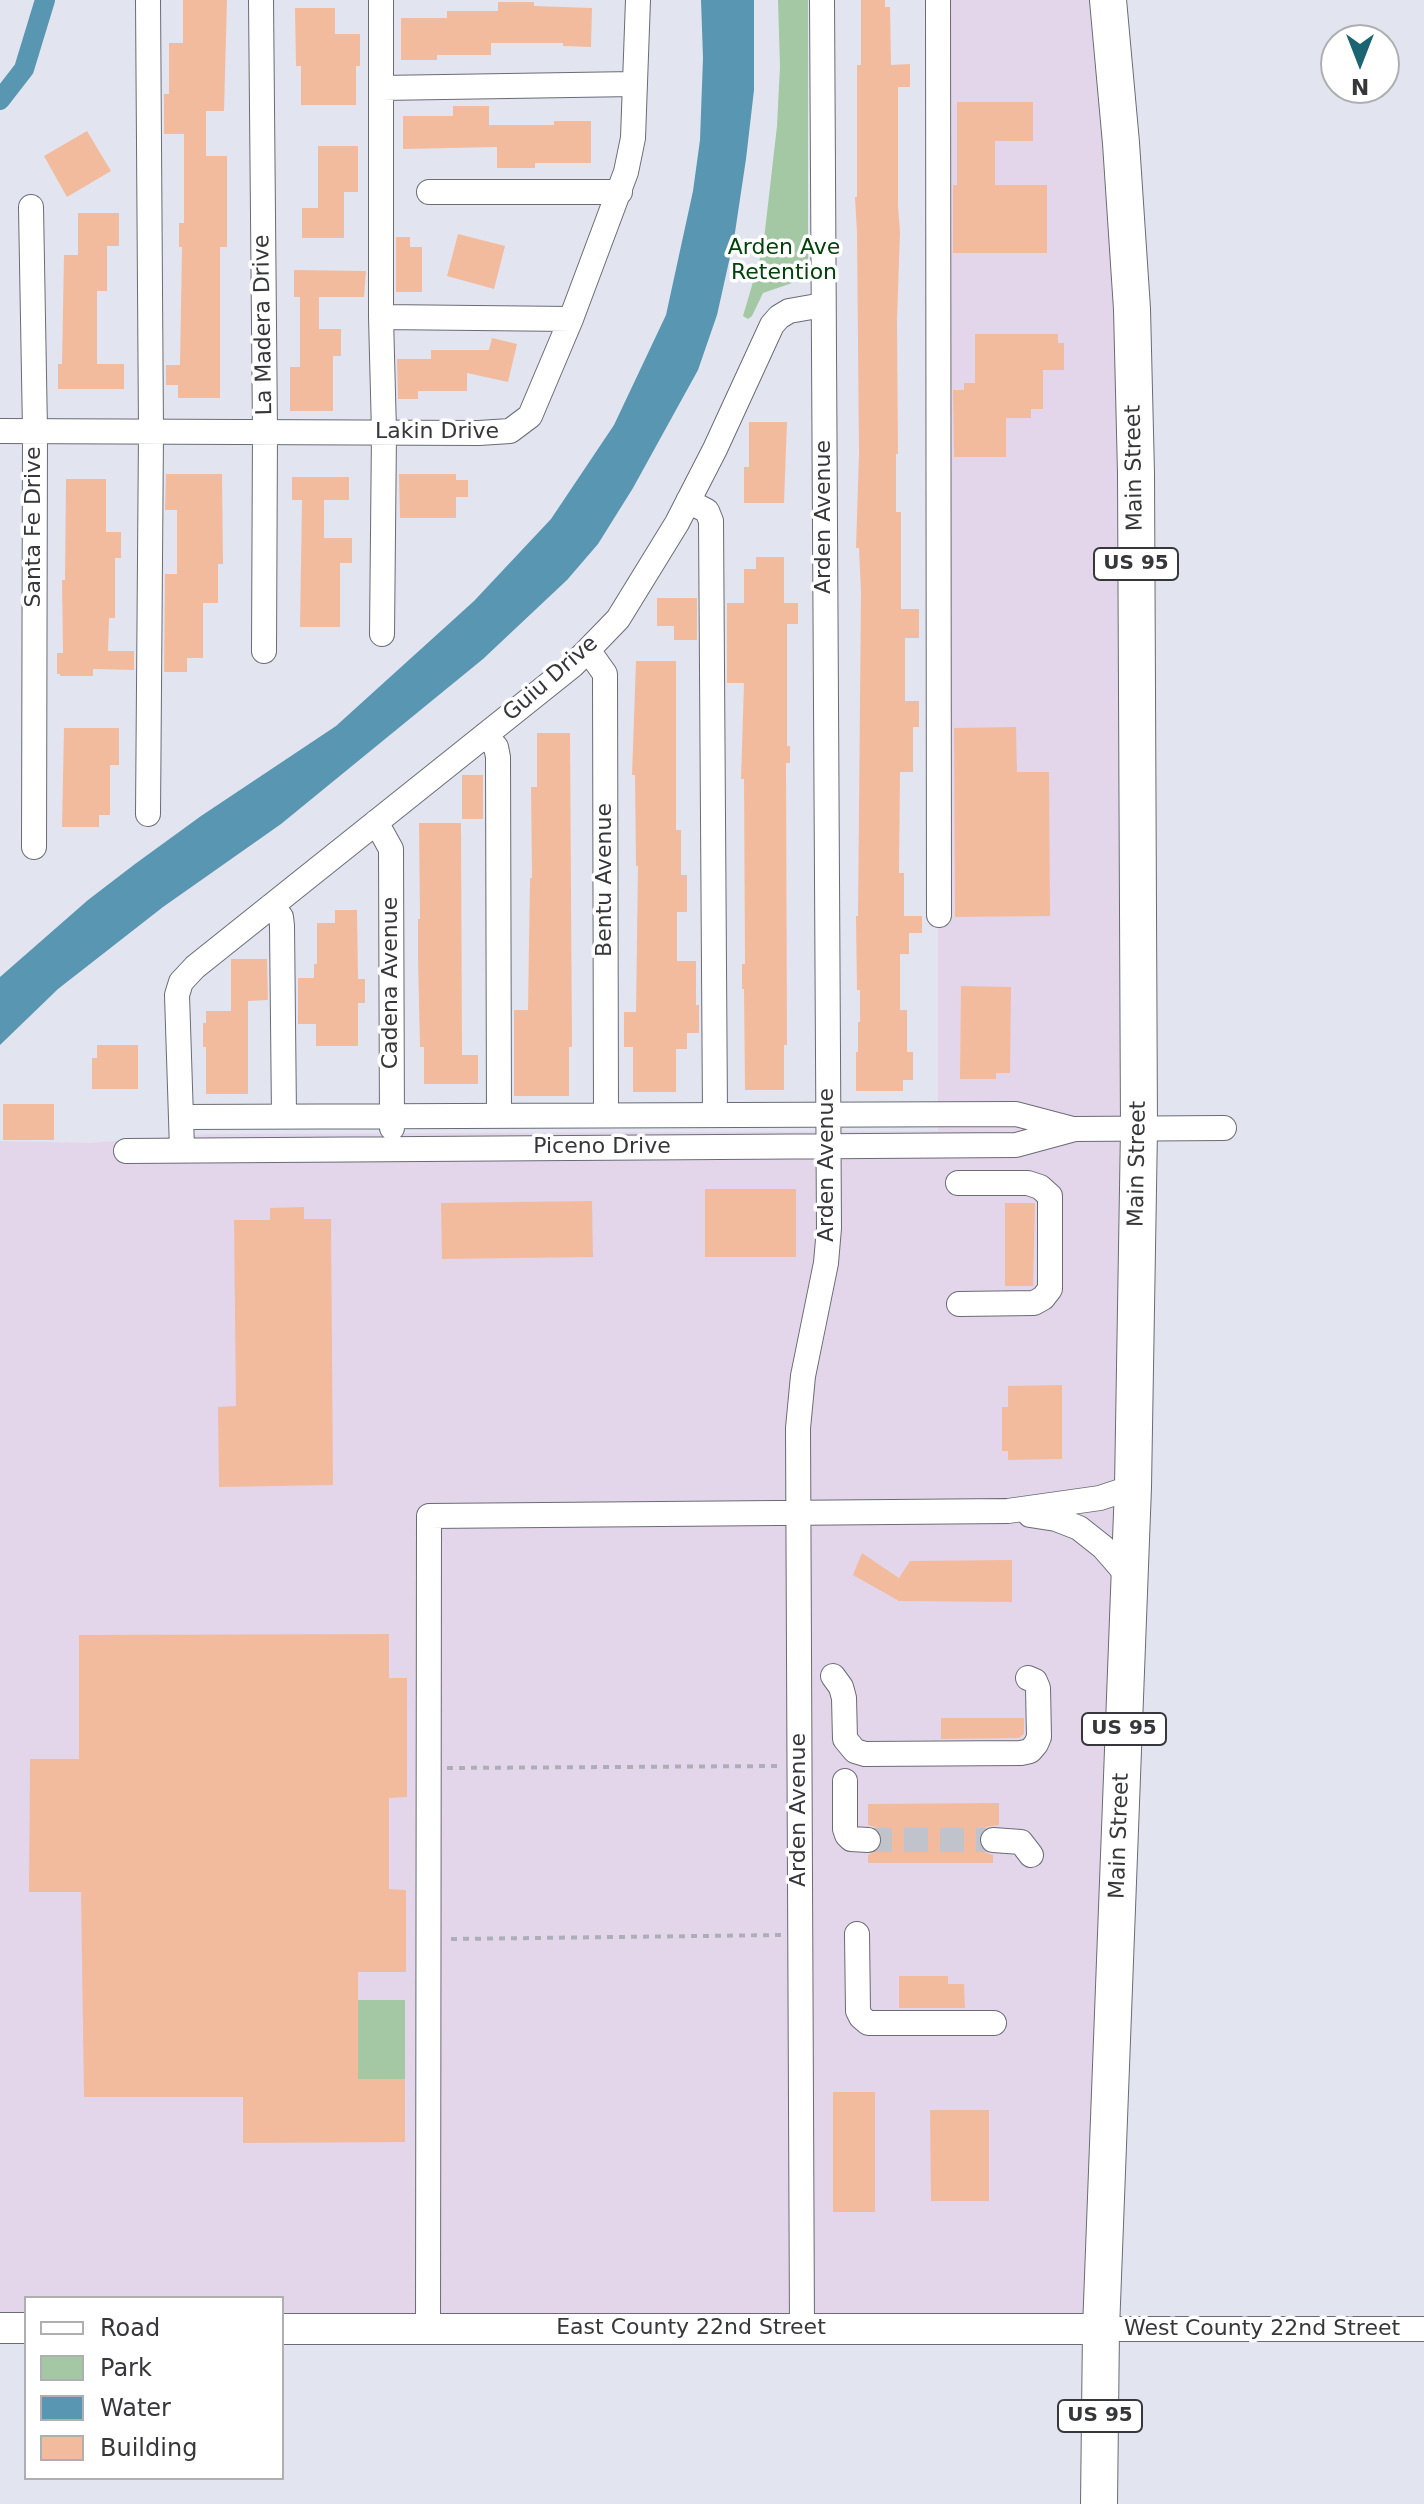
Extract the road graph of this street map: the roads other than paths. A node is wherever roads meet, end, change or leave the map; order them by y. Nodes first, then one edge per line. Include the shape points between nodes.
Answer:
1 (148, 0) edge
2 (261, 0) edge
3 (381, 0) edge
4 (638, 0) edge
5 (822, 0) edge
6 (938, 0) edge
7 (1108, 0) edge
8 (634, 84) junction
9 (381, 88) junction
10 (429, 192) dead end
11 (620, 192) junction
12 (31, 207) dead end
13 (823, 305) junction
14 (381, 317) junction
15 (571, 319) junction
16 (0, 431) edge
17 (35, 431) junction
18 (265, 431) junction
19 (151, 432) junction
20 (384, 432) junction
21 (688, 501) junction
22 (382, 634) dead end
23 (588, 650) junction
24 (264, 651) dead end
25 (485, 735) junction
26 (148, 814) dead end
27 (376, 822) junction
28 (34, 847) dead end
29 (271, 906) junction
30 (939, 915) dead end
31 (828, 1114) junction
32 (392, 1115) junction
33 (499, 1115) junction
34 (606, 1115) junction
35 (715, 1115) junction
36 (284, 1116) junction
37 (181, 1117) junction
38 (1224, 1128) dead end
39 (1075, 1129) junction
40 (1139, 1129) junction
41 (829, 1146) junction
42 (392, 1147) junction
43 (182, 1149) junction
44 (126, 1151) dead end
45 (958, 1183) dead end
46 (959, 1304) dead end
47 (1133, 1487) junction
48 (1008, 1511) junction
49 (798, 1514) junction
50 (1130, 1578) junction
51 (833, 1676) dead end
52 (1028, 1678) dead end
53 (845, 1781) dead end
54 (868, 1840) tunnel mouth
55 (993, 1840) tunnel mouth
56 (1031, 1855) dead end
57 (849, 1934) dead end
58 (994, 2023) dead end
59 (0, 2328) edge
60 (24, 2328) edge
61 (802, 2328) junction
62 (284, 2329) edge
63 (428, 2329) junction
64 (1101, 2329) junction
65 (1424, 2329) edge
66 (1099, 2504) edge

1 - 19 street
2 - 18 street, La Madera Drive
3 - 9 street
4 - 8 street, Lakin Drive
5 - 13 street, Arden Avenue
6 - 30 street
7 - 40 highway, Main Street / US 95 via 1132,309
8 - 9 street
8 - 11 street, Lakin Drive via 633,138
9 - 14 street
10 - 11 street
11 - 15 street, Lakin Drive
12 - 17 street, Santa Fe Drive
13 - 21 street, Guiu Drive via 789,311 772,325
13 - 31 street, Arden Avenue
14 - 15 street
14 - 20 street
15 - 20 street, Lakin Drive via 530,416 510,431
16 - 17 street, Lakin Drive
17 - 19 street, Lakin Drive
17 - 28 street, Santa Fe Drive
18 - 19 street, Lakin Drive
18 - 20 street, Lakin Drive
18 - 24 street, La Madera Drive
19 - 26 street
20 - 22 street
21 - 23 street, Guiu Drive via 618,619
21 - 35 street via 707,511 711,521
23 - 25 street, Guiu Drive
23 - 34 street, Bentu Avenue via 605,674
25 - 27 street, Guiu Drive
25 - 33 street via 498,757
27 - 29 street, Guiu Drive
27 - 32 street, Cadena Avenue via 391,849
29 - 36 street via 282,926
29 - 37 street, Guiu Drive via 181,982
31 - 35 street, Piceno Drive
31 - 39 street, Piceno Drive via 1016,1114
31 - 41 street, Arden Avenue
32 - 33 street, Piceno Drive
32 - 36 street, Piceno Drive
32 - 42 street, Cadena Avenue
33 - 34 street, Piceno Drive
34 - 35 street, Piceno Drive
36 - 37 street, Piceno Drive
37 - 43 street
38 - 40 street, Piceno Drive
39 - 40 street, Piceno Drive
39 - 41 street, Piceno Drive via 1016,1145
40 - 47 highway, Main Street / US 95
41 - 42 street, Piceno Drive
41 - 49 street, Arden Avenue via 826,1263 799,1409
42 - 43 street, Piceno Drive
43 - 44 street, Piceno Drive
45 - 46 street via 1028,1183 1050,1196 1050,1289 1043,1298 1034,1303
47 - 48 street via 1100,1498
47 - 50 highway, Main Street / US 95
48 - 49 street
48 - 50 street via 1079,1528
49 - 61 street, Arden Avenue
49 - 63 street via 429,1516
50 - 64 highway, Main Street / US 95
51 - 52 street via 844,1698 845,1739 865,1754 1030,1751 1039,1737 1038,1688
53 - 54 street via 847,1835
55 - 56 street via 1021,1842
57 - 58 street via 858,2011 868,2023
59 - 60 main road
61 - 63 main road, East County 22nd Street
61 - 64 main road, East County 22nd Street
62 - 63 main road, East County 22nd Street
64 - 65 street, West County 22nd Street
64 - 66 highway, US 95

